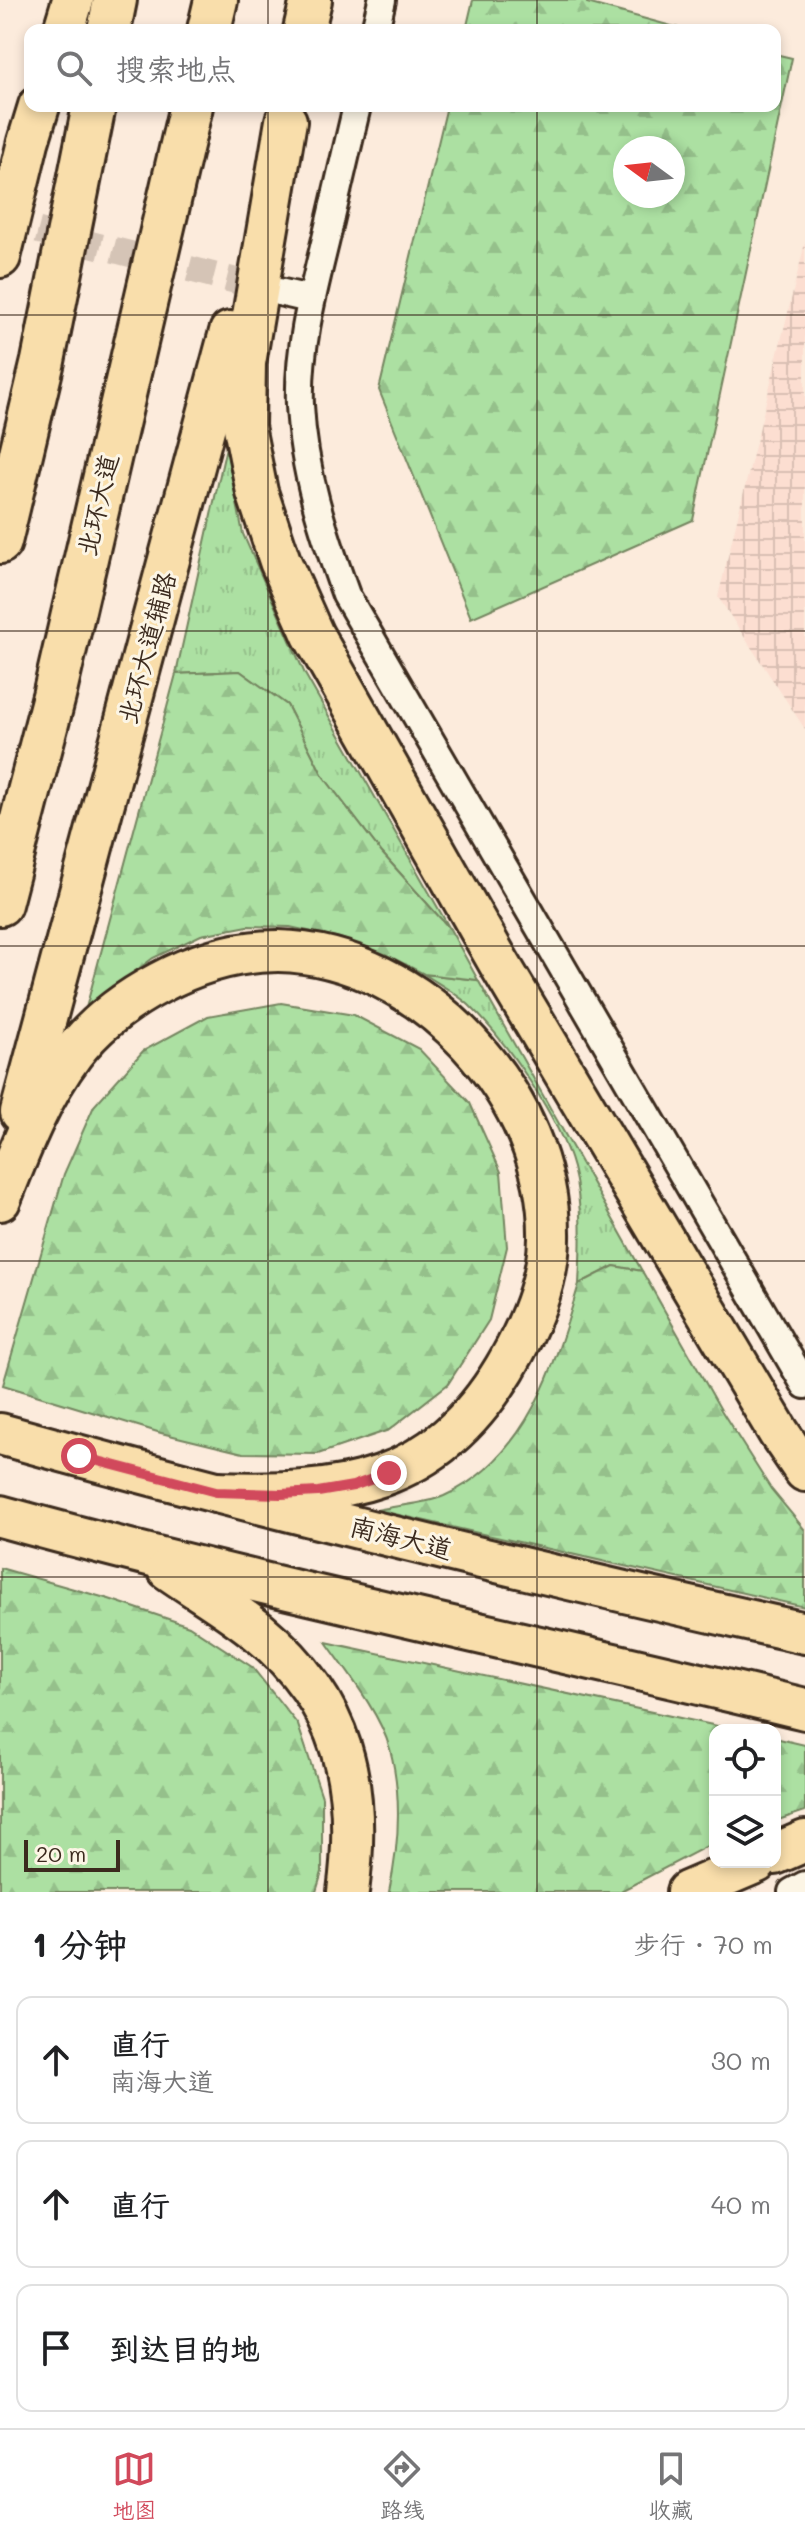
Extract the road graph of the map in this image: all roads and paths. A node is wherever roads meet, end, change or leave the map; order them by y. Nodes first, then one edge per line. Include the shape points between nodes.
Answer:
1 (73, 0) edge
2 (115, 0) edge
3 (216, 0) edge
4 (311, 0) edge
5 (382, 0) edge
6 (66, 24) edge
7 (110, 24) edge
8 (210, 24) edge
9 (305, 24) edge
10 (376, 24) edge
11 (93, 112) edge
12 (190, 112) edge
13 (356, 112) edge
14 (287, 114) edge
15 (34, 124) edge
16 (0, 198) edge
17 (0, 257) edge
18 (279, 292) tunnel mouth
19 (310, 299) junction
20 (0, 542) edge
21 (0, 904) edge
22 (0, 1189) edge
23 (0, 1200) edge
24 (805, 1385) edge
25 (0, 1434) edge
26 (805, 1471) edge
27 (216, 1492) junction
28 (0, 1516) edge
29 (151, 1558) junction
30 (805, 1633) edge
31 (805, 1709) edge
32 (805, 1841) edge
33 (781, 1851) edge
34 (743, 1868) edge
35 (805, 1885) edge
36 (348, 1892) edge
37 (687, 1892) edge
38 (792, 1892) edge

1 - 6 main road
2 - 7 highway
3 - 8 highway
4 - 9 main road
5 - 10 street
11 - 20 highway
12 - 21 highway, 北环大道 via 54,696
13 - 19 street
14 - 22 main road, 北环大道辅路
14 - 26 main road via 245,363 244,427 257,492 280,561 313,635 499,963
15 - 16 main road
15 - 17 main road
18 - 19 street
19 - 24 street via 300,405 323,532 346,595
23 - 27 main road via 21,1145 75,1051 108,1017 187,968 235,955 279,951 354,966 409,993 484,1060 515,1105 534,1150 547,1196 549,1241 542,1288 522,1339 495,1384 463,1424 426,1454 389,1473 318,1492
25 - 27 main road, 南海大道
27 - 30 main road, 南海大道
28 - 29 main road
29 - 31 main road
29 - 36 main road via 259,1632 298,1671 327,1714 344,1753 352,1801
32 - 33 main road
34 - 37 main road
35 - 38 street

